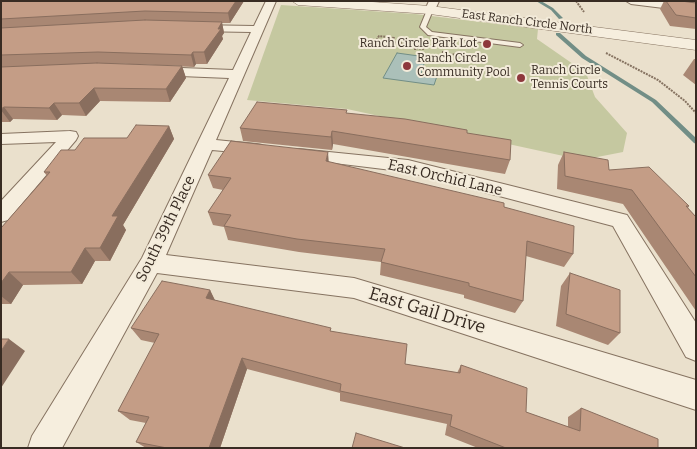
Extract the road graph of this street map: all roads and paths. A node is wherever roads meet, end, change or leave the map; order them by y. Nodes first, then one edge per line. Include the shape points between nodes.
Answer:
1 (271, 1) edge
2 (298, 1) edge
3 (576, 1) edge
4 (632, 1) edge
5 (432, 6) edge
6 (696, 9) edge
7 (186, 27) edge
8 (259, 29) junction
9 (586, 30) junction
10 (419, 40) dead end
11 (393, 41) junction
12 (520, 45) dead end
13 (696, 45) edge
14 (415, 50) dead end
15 (428, 50) dead end
16 (438, 50) dead end
17 (458, 54) dead end
18 (443, 55) junction
19 (448, 55) junction
20 (142, 71) edge
21 (237, 74) junction
22 (696, 113) edge
23 (1, 139) edge
24 (207, 144) junction
25 (1, 215) edge
26 (151, 263) junction
27 (696, 348) edge
28 (696, 395) edge
29 (44, 448) edge

1 - 8 street, South 39th Place
2 - 5 street, East Ranch Circle North
3 - 9 path via 585,14
4 - 6 street
5 - 9 street, East Ranch Circle North
5 - 12 lane via 424,27 430,34
7 - 8 street
8 - 21 street, South 39th Place
9 - 13 street, East Ranch Circle North
9 - 22 path via 590,44 662,82
10 - 11 path via 417,44
11 - 11 path via 392,43 376,41 379,36 394,38
14 - 15 path
16 - 18 path via 444,51
17 - 19 path
18 - 19 path
18 - 19 path via 442,62 446,62
20 - 21 street
21 - 24 street, South 39th Place
23 - 25 street via 70,136
24 - 26 street, South 39th Place
24 - 27 street, East Orchid Lane via 408,166 620,220
26 - 28 street, East Gail Drive via 354,288
26 - 29 street, South 39th Place

